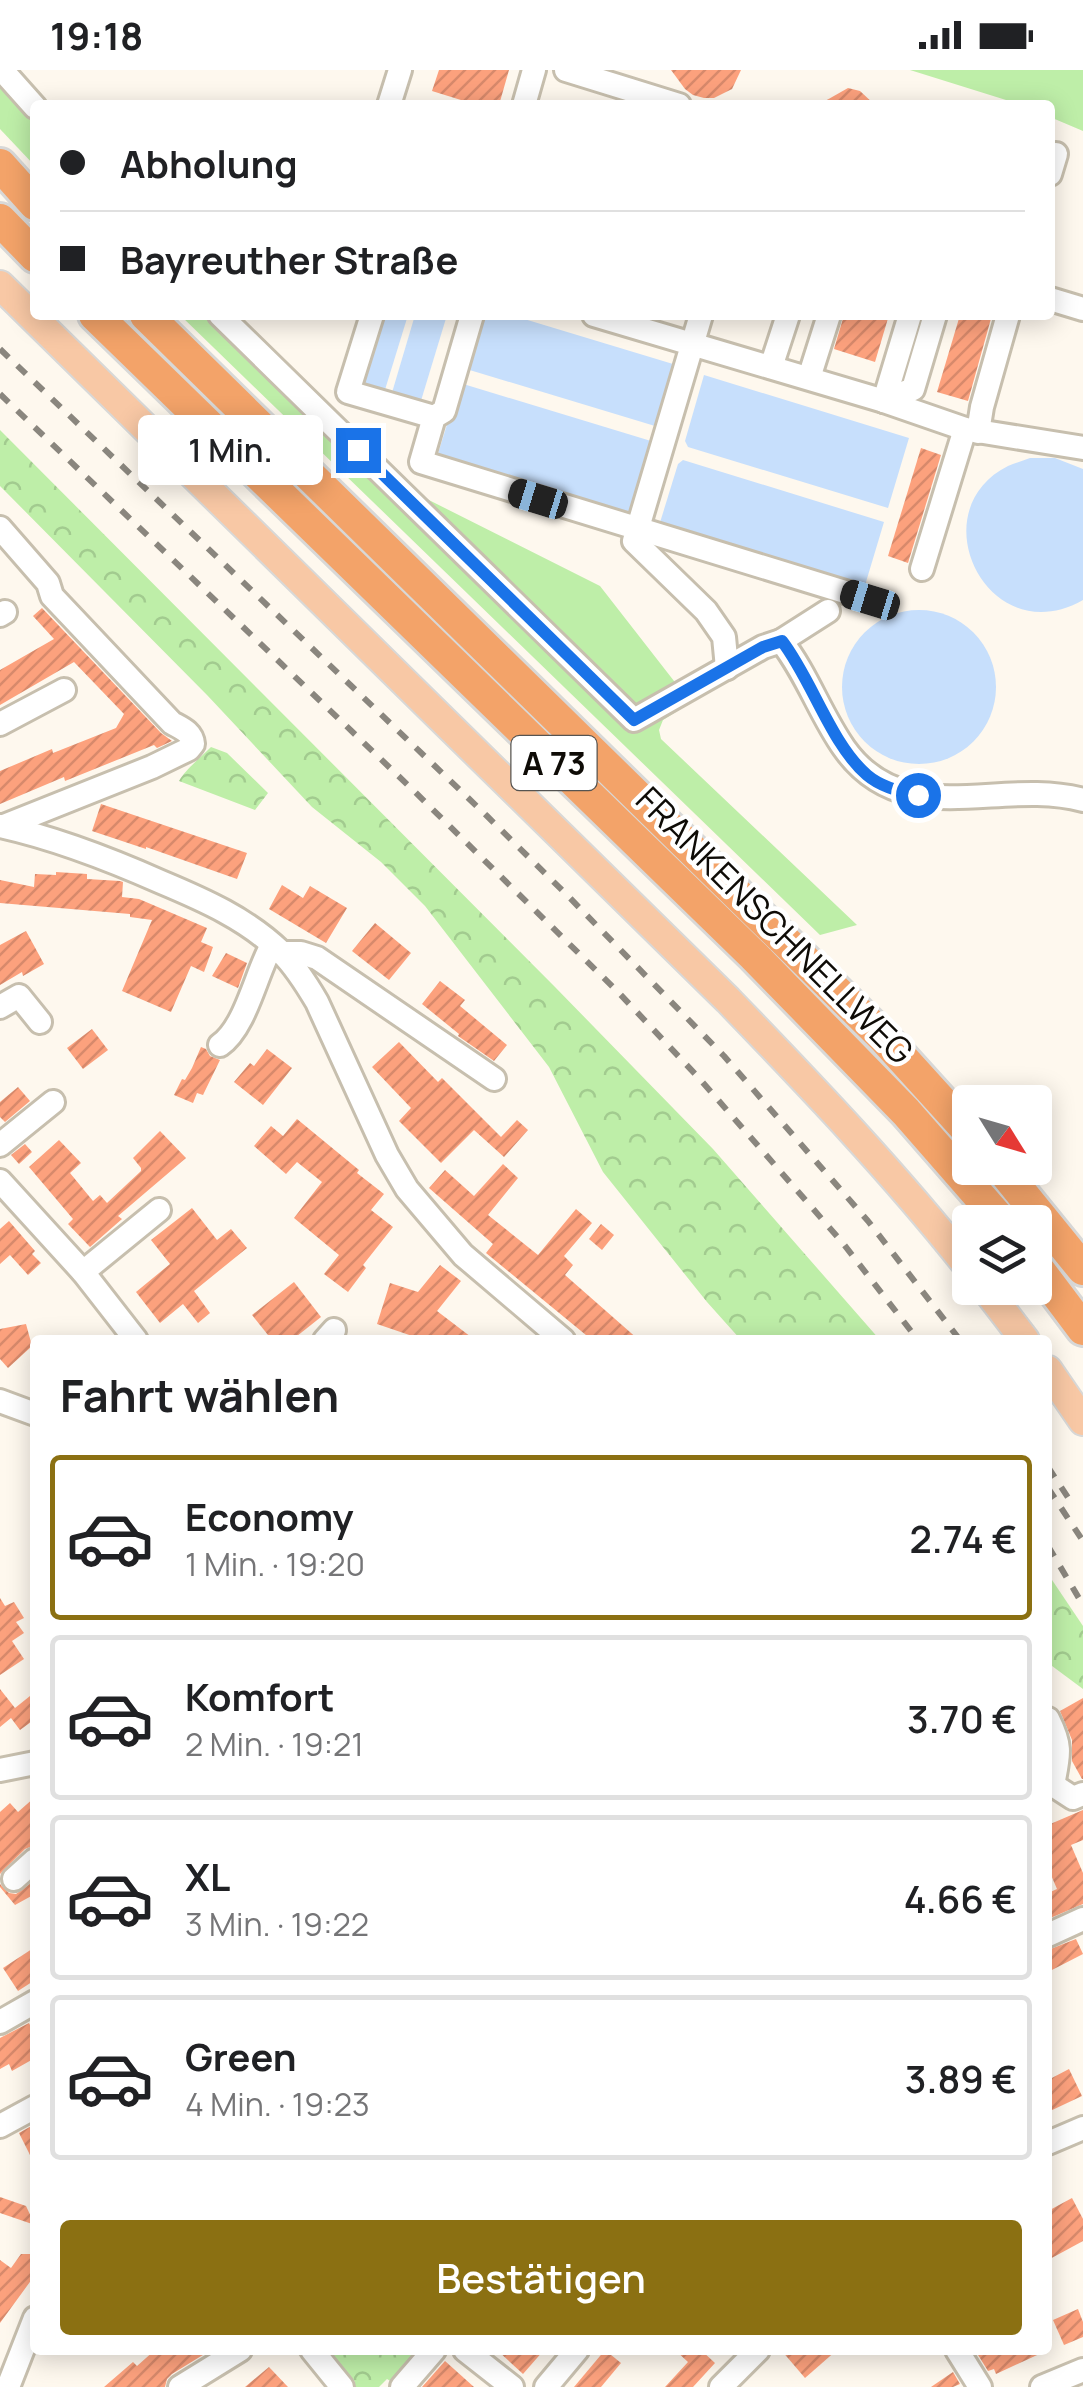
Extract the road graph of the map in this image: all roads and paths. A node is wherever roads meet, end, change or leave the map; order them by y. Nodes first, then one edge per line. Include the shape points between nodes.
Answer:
1 (2, 70) edge
2 (400, 70) edge
3 (534, 70) edge
4 (566, 70) edge
5 (391, 100) edge
6 (525, 100) edge
7 (662, 100) edge
8 (30, 101) edge
9 (0, 165) edge
10 (30, 198) edge
11 (0, 220) edge
12 (30, 251) edge
13 (0, 285) edge
14 (1055, 301) edge
15 (1083, 309) edge
16 (30, 314) edge
17 (36, 320) edge
18 (101, 320) edge
19 (151, 320) edge
20 (225, 320) edge
21 (370, 320) edge
22 (471, 320) edge
23 (611, 320) edge
24 (700, 320) edge
25 (786, 320) edge
26 (827, 320) edge
27 (908, 320) edge
28 (934, 320) edge
29 (1007, 320) edge
30 (692, 344) junction
31 (772, 367) junction
32 (809, 378) junction
33 (884, 401) junction
34 (434, 418) junction
35 (972, 430) junction
36 (1083, 448) edge
37 (0, 528) edge
38 (637, 528) junction
39 (922, 569) dead end
40 (870, 600) dead end
41 (828, 611) dead end
42 (782, 641) junction
43 (727, 668) junction
44 (64, 690) dead end
45 (0, 724) edge
46 (1083, 800) edge
47 (2, 826) edge
48 (277, 949) junction
49 (0, 1007) edge
50 (40, 1022) dead end
51 (220, 1045) dead end
52 (494, 1079) dead end
53 (54, 1102) dead end
54 (952, 1113) edge
55 (0, 1145) edge
56 (0, 1182) edge
57 (1015, 1185) edge
58 (987, 1205) edge
59 (159, 1210) dead end
60 (952, 1246) edge
61 (1083, 1269) edge
62 (83, 1272) junction
63 (1052, 1287) edge
64 (997, 1305) edge
65 (1083, 1328) edge
66 (132, 1335) edge
67 (557, 1335) edge
68 (1021, 1335) edge
69 (1052, 1376) edge
70 (0, 1401) edge
71 (30, 1412) edge
72 (1083, 1421) edge
73 (1052, 1726) edge
74 (30, 1762) edge
75 (3, 1765) edge
76 (1052, 1778) edge
77 (1052, 1787) edge
78 (1083, 1794) edge
79 (30, 1865) edge
80 (14, 1879) dead end
81 (1083, 1919) edge
82 (1052, 1933) edge
83 (30, 2005) edge
84 (0, 2022) edge
85 (30, 2110) edge
86 (0, 2126) edge
87 (1083, 2128) edge
88 (1052, 2141) edge
89 (30, 2331) edge
90 (232, 2355) edge
91 (316, 2355) edge
92 (430, 2355) edge
93 (471, 2355) edge
94 (572, 2355) edge
95 (753, 2355) edge
96 (960, 2355) edge
97 (1083, 2370) edge
98 (8, 2387) edge
99 (180, 2387) edge
100 (342, 2387) edge
101 (402, 2387) edge
102 (512, 2387) edge
103 (546, 2387) edge
104 (721, 2387) edge
105 (980, 2387) edge
106 (1042, 2387) edge

1 - 8 street
2 - 5 street
3 - 6 street
4 - 7 street
9 - 10 highway
11 - 12 highway
13 - 16 main road
14 - 15 street
17 - 60 main road via 728,1000
18 - 58 highway, FRANKENSCHNELLWEG / A 73 via 754,956
19 - 54 highway, FRANKENSCHNELLWEG / A 73 via 884,1037
20 - 43 street via 634,720
21 - 34 street via 348,392
22 - 34 street via 444,412
23 - 30 street
24 - 30 street
25 - 31 street
26 - 32 street
27 - 33 street
28 - 33 street via 913,389
29 - 35 street
30 - 31 street
30 - 38 street
31 - 32 street
32 - 33 street
33 - 35 street
34 - 38 street via 422,462
35 - 36 street
35 - 39 street
37 - 47 street via 52,596 193,744
38 - 40 street
38 - 43 street via 634,541 724,637
41 - 42 street
42 - 43 street
42 - 46 street via 844,748 868,776 897,792 938,799 1029,794
44 - 45 street
47 - 48 street via 172,886 224,911
48 - 51 street via 263,961 239,1021
48 - 52 street via 318,958
48 - 67 street via 318,1002 407,1189 462,1255
49 - 50 street via 19,996
53 - 55 street
56 - 62 street
57 - 61 highway
59 - 62 street
62 - 66 street
63 - 65 highway
64 - 68 main road
69 - 72 main road
70 - 71 street
73 - 76 street via 1059,1750
74 - 75 street
77 - 78 street via 1073,1798
79 - 80 street
81 - 82 street
83 - 84 street
85 - 86 street
87 - 88 street
89 - 98 street
90 - 99 street
91 - 100 street
92 - 101 street
93 - 102 street
94 - 103 street
95 - 104 street
96 - 105 street
97 - 106 street

